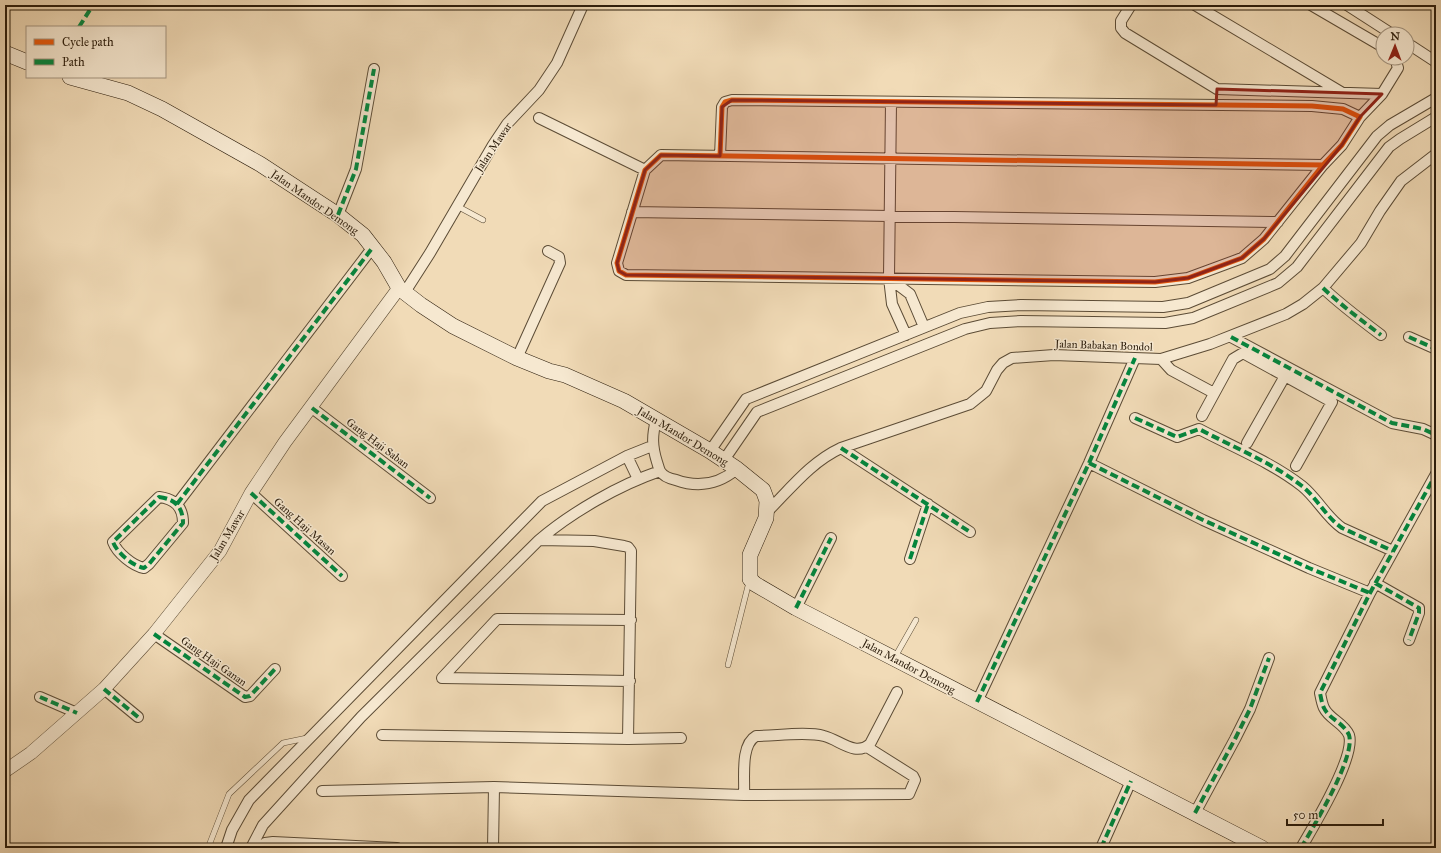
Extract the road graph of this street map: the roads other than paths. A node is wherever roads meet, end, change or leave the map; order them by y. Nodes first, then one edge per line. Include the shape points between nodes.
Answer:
1 (583, 5) edge
2 (1131, 5) edge
3 (1195, 5) edge
4 (1311, 5) edge
5 (1346, 5) edge
6 (1379, 26) edge
7 (1375, 42) edge
8 (1415, 48) edge
9 (5, 53) edge
10 (26, 62) edge
11 (1436, 62) edge
12 (1397, 66) edge
13 (374, 68) dead end
14 (74, 78) edge
15 (1217, 89) junction
16 (1342, 93) junction
17 (1382, 94) junction
18 (1436, 98) edge
19 (892, 102) junction
20 (1216, 105) junction
21 (1436, 116) edge
22 (1360, 117) junction
23 (539, 118) dead end
24 (1436, 154) edge
25 (720, 156) junction
26 (891, 158) junction
27 (1323, 164) junction
28 (645, 170) junction
29 (457, 206) junction
30 (632, 212) junction
31 (338, 215) junction
32 (890, 216) junction
33 (483, 220) dead end
34 (1278, 222) junction
35 (373, 247) junction
36 (1291, 247) junction
37 (548, 250) dead end
38 (1304, 257) junction
39 (889, 278) junction
40 (1323, 288) junction
41 (402, 290) junction
42 (1102, 306) junction
43 (1102, 322) junction
44 (924, 327) junction
45 (1381, 334) dead end
46 (906, 335) junction
47 (1231, 337) junction
48 (1409, 337) dead end
49 (1436, 349) edge
50 (517, 358) junction
51 (1135, 358) junction
52 (1161, 360) junction
53 (1285, 376) junction
54 (1214, 393) junction
55 (312, 408) junction
56 (1202, 416) dead end
57 (1135, 418) dead end
58 (656, 420) junction
59 (1436, 434) edge
60 (1247, 443) dead end
61 (652, 446) junction
62 (841, 448) junction
63 (710, 450) junction
64 (627, 456) junction
65 (724, 460) junction
66 (1089, 463) junction
67 (1296, 466) dead end
68 (736, 469) junction
69 (660, 471) junction
70 (1436, 474) edge
71 (638, 479) junction
72 (251, 493) junction
73 (430, 498) dead end
74 (177, 504) junction
75 (928, 504) junction
76 (768, 511) junction
77 (970, 532) dead end
78 (831, 538) dead end
79 (539, 540) junction
80 (1393, 551) junction
81 (910, 559) dead end
82 (342, 576) dead end
83 (750, 579) junction
84 (1375, 583) junction
85 (1370, 593) junction
86 (796, 608) junction
87 (631, 620) junction
88 (916, 620) dead end
89 (154, 634) junction
90 (1409, 640) dead end
91 (894, 658) junction
92 (1269, 658) dead end
93 (728, 665) dead end
94 (275, 669) dead end
95 (630, 681) junction
96 (104, 689) junction
97 (897, 692) dead end
98 (40, 697) dead end
99 (977, 702) junction
100 (77, 713) junction
101 (138, 717) dead end
102 (382, 735) dead end
103 (310, 738) junction
104 (681, 738) dead end
105 (628, 739) junction
106 (867, 747) junction
107 (5, 771) edge
108 (1131, 781) junction
109 (494, 787) junction
110 (322, 791) dead end
111 (744, 795) junction
112 (1195, 813) junction
113 (208, 848) edge
114 (226, 848) edge
115 (250, 848) edge
116 (260, 848) edge
117 (397, 848) edge
118 (493, 848) edge
119 (1101, 848) edge
120 (1262, 848) edge
121 (1301, 848) edge

1 - 29 street, Jalan Mawar via 547,79 492,145
2 - 15 street via 1121,21 1121,28 1125,33
3 - 16 street
4 - 7 street
5 - 6 street
8 - 11 street
9 - 10 main road
12 - 17 street
13 - 31 street via 356,169
14 - 31 main road, Jalan Mandor Demong via 128,93 162,109 260,164
15 - 16 street
15 - 20 street
16 - 17 street
17 - 22 street
18 - 36 street via 1390,125 1377,136
19 - 20 street
19 - 25 street via 725,102 722,107
19 - 26 street
20 - 22 street via 1328,107 1343,109
21 - 38 street via 1389,147
22 - 27 street via 1342,145
23 - 28 street
24 - 40 street, Jalan Babakan Bondol via 1401,181 1360,243
25 - 26 street
25 - 28 street via 661,155
26 - 27 street
26 - 32 street
27 - 34 street
28 - 30 street
29 - 33 lane
29 - 41 street, Jalan Mawar
30 - 32 street
30 - 39 street via 617,263 619,271 626,275
31 - 35 main road, Jalan Mandor Demong via 363,235
32 - 34 street
32 - 39 street
34 - 39 street via 1264,239 1242,258 1188,278 1155,282
35 - 41 main road, Jalan Mandor Demong
35 - 74 street
36 - 38 street
36 - 42 street via 1270,269 1188,303 1163,307
37 - 50 street via 559,257 560,263
38 - 43 street via 1297,267 1278,282 1193,318 1165,323
39 - 44 street via 910,294
39 - 46 street via 892,304
40 - 45 street via 1342,306
40 - 47 street, Jalan Babakan Bondol via 1286,314
41 - 50 main road, Jalan Mandor Demong via 453,326
41 - 55 street, Jalan Mawar
42 - 43 street
42 - 44 street via 988,307 960,313
43 - 65 street via 990,323 965,328 757,412
44 - 46 street
46 - 63 street via 746,399
47 - 52 street, Jalan Babakan Bondol
47 - 59 street via 1392,423
48 - 49 street
50 - 58 main road, Jalan Mandor Demong via 565,375 624,401
51 - 52 street, Jalan Babakan Bondol
51 - 62 street, Jalan Babakan Bondol via 1054,355 1012,358 1003,363 986,390 970,404
51 - 66 street
52 - 54 street via 1171,370
53 - 54 street via 1243,353 1233,360
53 - 60 street
53 - 67 street via 1332,402
54 - 56 street
55 - 72 street, Jalan Mawar via 285,442
55 - 73 street, Gang Haji Saban
57 - 80 street via 1177,437 1199,429 1275,468 1303,487 1342,528
58 - 61 street
58 - 63 main road, Jalan Mandor Demong
61 - 64 street
61 - 69 street
62 - 75 street
62 - 76 street, Jalan Babakan Bondol via 828,454 811,468
63 - 65 main road, Jalan Mandor Demong
64 - 71 street
64 - 103 street via 542,501
65 - 68 main road, Jalan Mandor Demong
66 - 85 street via 1203,520
66 - 99 street
68 - 69 street via 726,478 701,485 668,478
68 - 76 main road, Jalan Mandor Demong via 763,490
69 - 71 street
70 - 80 street
71 - 79 street via 560,523
72 - 82 street, Gang Haji Masan
72 - 89 street, Jalan Mawar via 220,551
74 - 74 street via 166,498 157,498 115,539 115,547 129,560 144,568 182,526 183,512
75 - 77 street
75 - 81 street
76 - 83 main road via 750,555
78 - 86 street
79 - 87 street via 594,542 628,547 631,551
79 - 115 street via 361,717 263,825
80 - 84 street
83 - 86 main road, Jalan Mandor Demong
83 - 93 lane
84 - 85 street
84 - 90 street via 1419,608
85 - 121 street via 1320,693 1324,709 1345,728 1350,744 1332,792
86 - 91 main road, Jalan Mandor Demong
87 - 95 street
87 - 95 street via 497,619 442,678
88 - 91 lane
89 - 94 street, Gang Haji Ganan via 245,697 250,696
89 - 96 street, Jalan Mawar
91 - 99 main road, Jalan Mandor Demong
92 - 112 street via 1238,733
95 - 105 street
96 - 100 street, Jalan Mawar
96 - 101 street
97 - 106 street
98 - 100 street
99 - 108 main road, Jalan Mandor Demong
100 - 107 street, Jalan Mawar via 31,753
102 - 105 street
103 - 113 lane via 283,742 229,794
103 - 114 street via 249,800 232,830
104 - 105 street
106 - 111 street via 851,748 819,734 756,736 746,748
106 - 111 street via 913,776 915,780 909,794
108 - 112 main road, Jalan Mandor Demong
108 - 119 street
109 - 110 street
109 - 111 street
109 - 118 street
112 - 120 main road, Jalan Mandor Demong
116 - 117 street via 265,843 273,842

